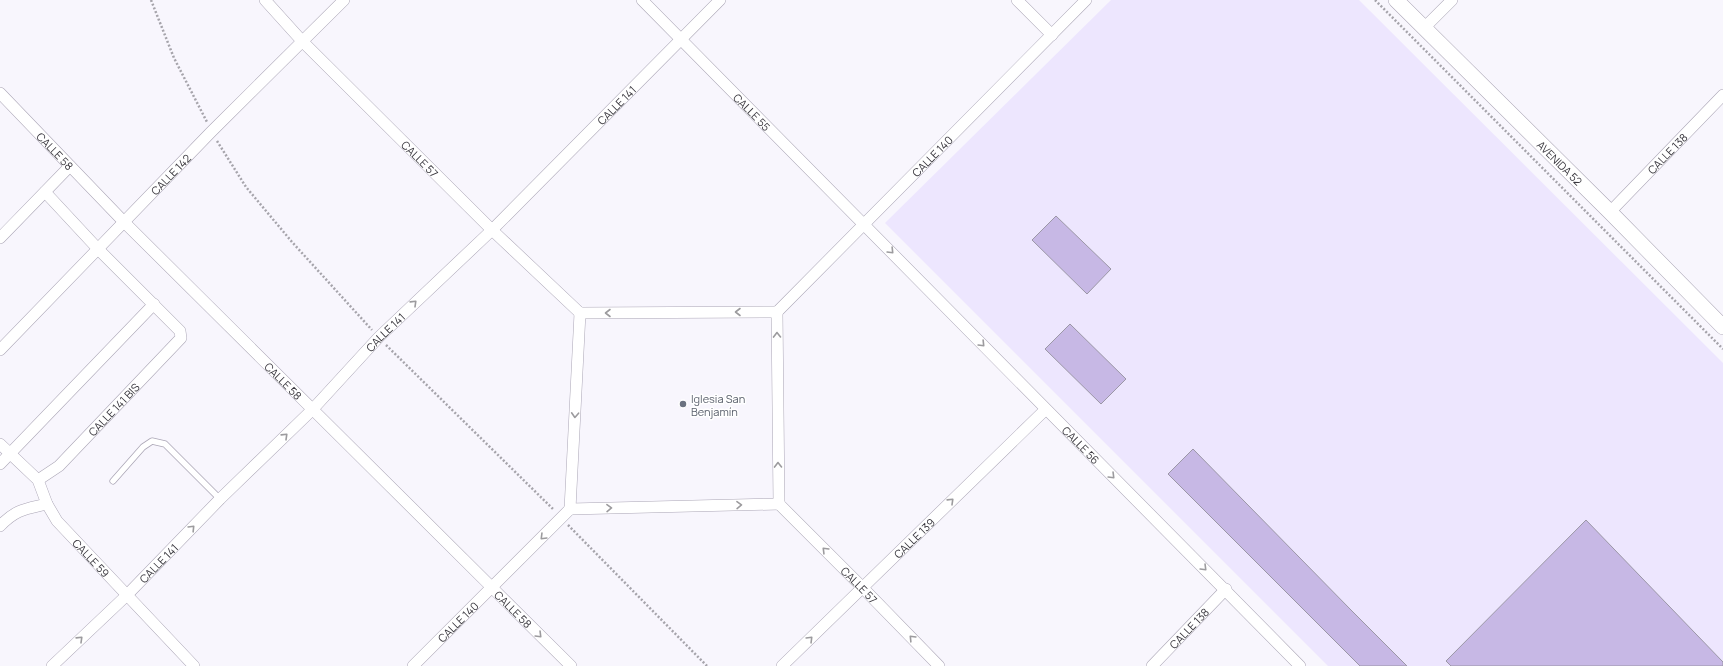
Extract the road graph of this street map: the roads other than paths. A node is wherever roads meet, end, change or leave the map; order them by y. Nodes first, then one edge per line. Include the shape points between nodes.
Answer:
1 (265, 0) edge
2 (344, 0) edge
3 (642, 0) edge
4 (720, 0) edge
5 (1017, 0) edge
6 (1086, 0) edge
7 (1396, 0) edge
8 (1452, 0) edge
9 (1424, 28) junction
10 (1052, 35) junction
11 (682, 39) junction
12 (302, 41) junction
13 (0, 92) edge
14 (1723, 95) edge
15 (70, 166) junction
16 (45, 192) junction
17 (1610, 212) junction
18 (124, 222) junction
19 (864, 223) junction
20 (492, 230) junction
21 (0, 238) edge
22 (98, 249) junction
23 (154, 304) junction
24 (777, 312) junction
25 (580, 313) junction
26 (1723, 327) edge
27 (0, 350) edge
28 (312, 410) junction
29 (1045, 410) junction
30 (0, 444) edge
31 (10, 454) junction
32 (0, 464) edge
33 (38, 480) junction
34 (113, 481) dead end
35 (220, 499) junction
36 (48, 504) junction
37 (779, 504) junction
38 (570, 509) junction
39 (0, 526) edge
40 (862, 587) junction
41 (492, 588) junction
42 (1226, 589) junction
43 (126, 596) junction
44 (52, 666) edge
45 (194, 666) edge
46 (413, 666) edge
47 (571, 666) edge
48 (782, 666) edge
49 (939, 666) edge
50 (1152, 666) edge
51 (1300, 666) edge

1 - 12 street, CALLE 57
2 - 12 street, CALLE 142
3 - 11 street, CALLE 55
4 - 11 street, CALLE 141
5 - 10 street
6 - 10 street, CALLE 140
7 - 9 main road, AVENIDA 52
8 - 9 street
9 - 17 main road, AVENIDA 52
10 - 19 street, CALLE 140
11 - 19 street, CALLE 55
11 - 20 street, CALLE 141
12 - 18 street, CALLE 142
12 - 20 street, CALLE 57
13 - 15 street, CALLE 58
14 - 17 street, CALLE 138
15 - 16 street
15 - 18 street, CALLE 58
16 - 21 street
16 - 22 street
17 - 26 main road, AVENIDA 52
18 - 22 street, CALLE 142
18 - 28 street, CALLE 58
19 - 24 street, CALLE 140
19 -> 29 street, CALLE 56
20 - 25 street, CALLE 57
28 -> 20 street, CALLE 141 via 379,337
22 - 23 street
22 - 27 street, CALLE 142
23 - 31 street
23 - 33 street, CALLE 141 BIS via 180,331 181,338 59,466
24 -> 25 street
37 -> 24 street
25 -> 38 street
35 -> 28 street, CALLE 141
28 - 41 street, CALLE 58
40 -> 29 street, CALLE 139
29 -> 42 street, CALLE 56
30 - 31 street, CALLE 59
31 - 32 street
31 - 33 street, CALLE 59
33 - 36 street, CALLE 59
34 - 35 lane via 142,448 152,441 165,444
43 -> 35 street, CALLE 141
36 - 39 street via 18,511
36 - 43 street, CALLE 59 via 57,521
38 -> 37 street
40 -> 37 street, CALLE 57
38 -> 41 street, CALLE 140
48 -> 40 street, CALLE 139
49 -> 40 street, CALLE 57
41 - 46 street, CALLE 140
41 -> 47 street, CALLE 58
42 - 50 street, CALLE 138
42 - 51 street, CALLE 56
44 -> 43 street, CALLE 141
43 - 45 street, CALLE 59

